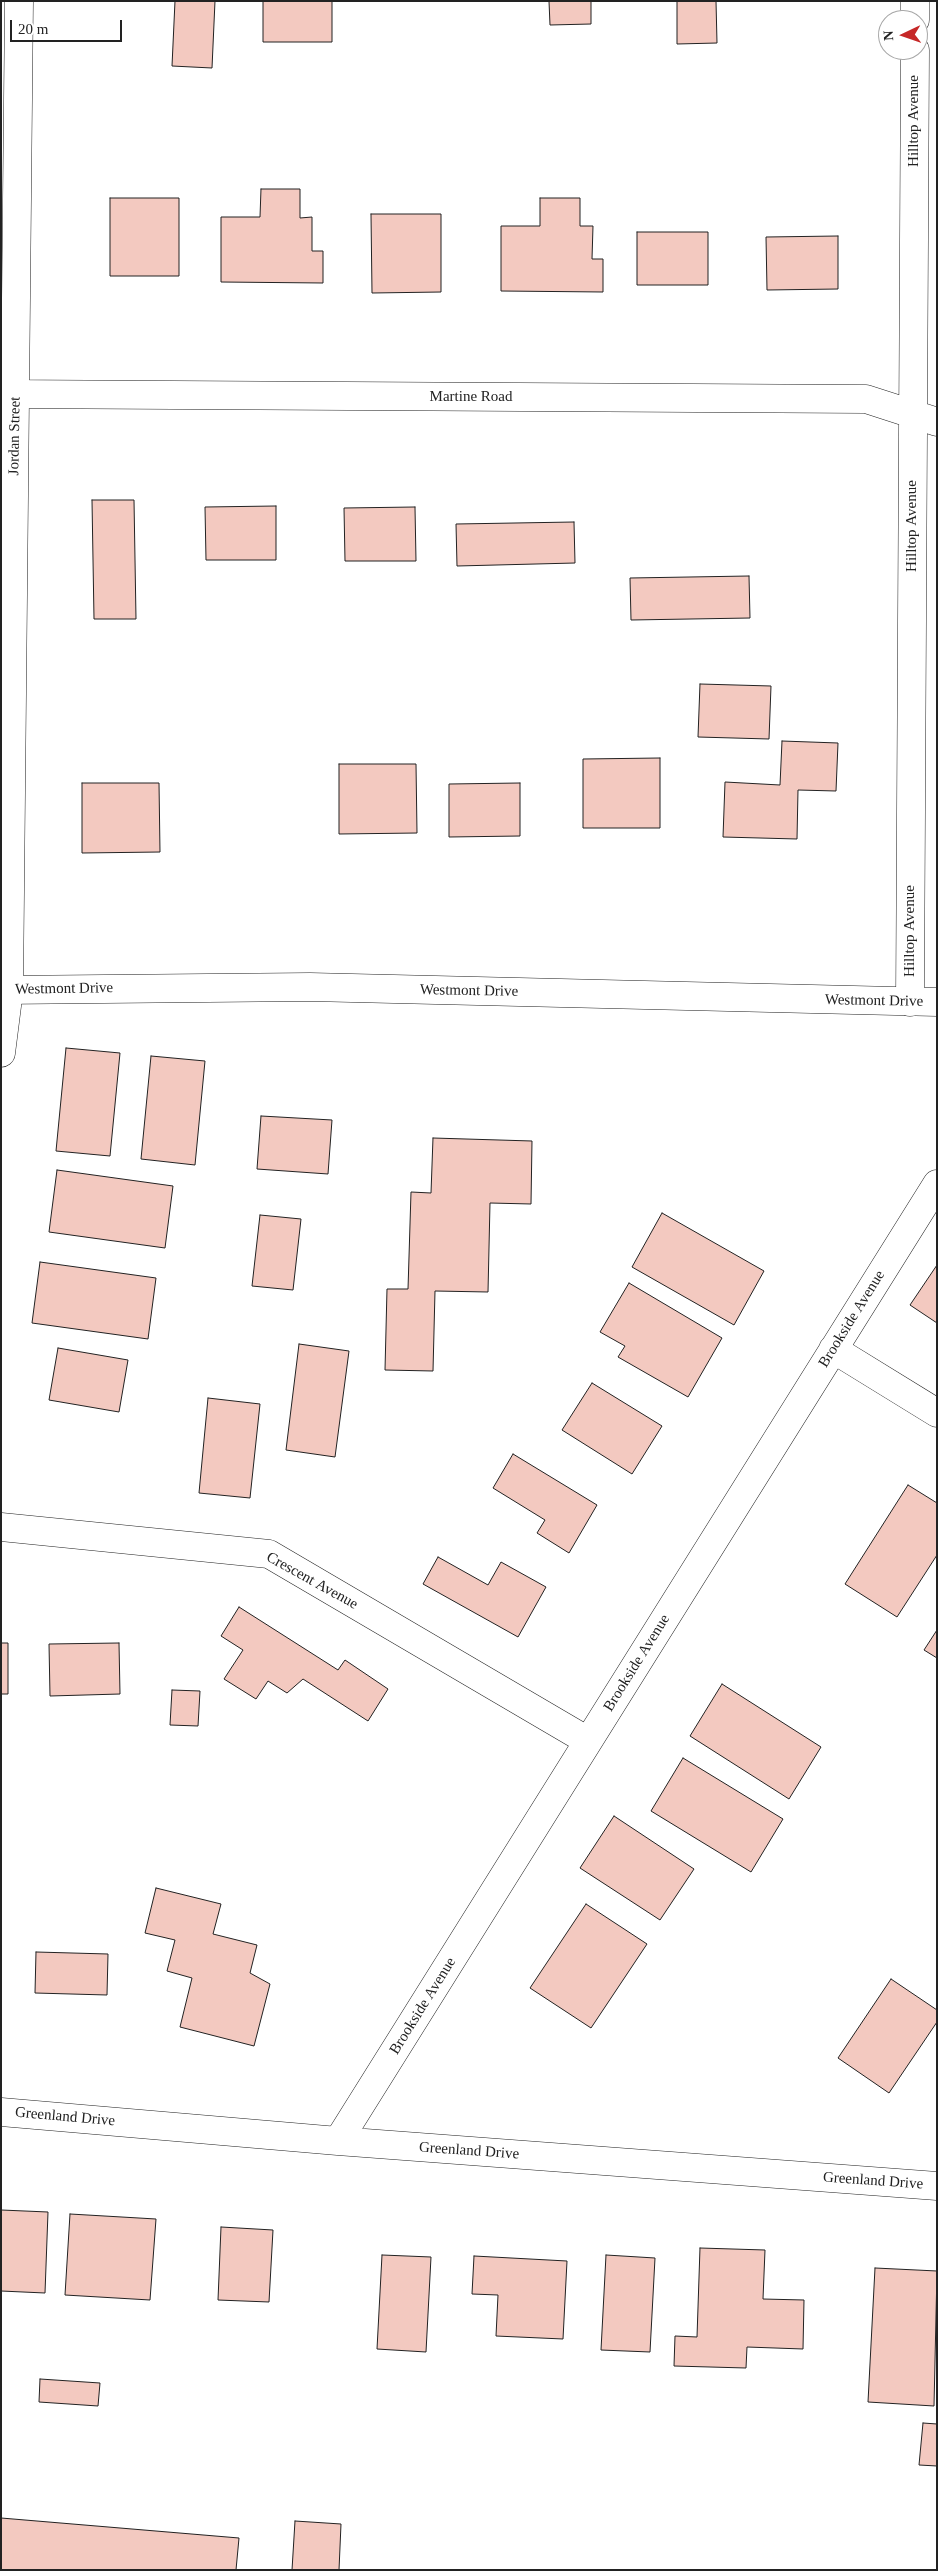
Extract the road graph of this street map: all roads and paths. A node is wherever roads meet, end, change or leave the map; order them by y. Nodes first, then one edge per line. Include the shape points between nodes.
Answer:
1 (19, 1) edge
2 (915, 60) edge
3 (8, 394) edge
4 (925, 418) edge
5 (5, 990) edge
6 (910, 1002) junction
7 (937, 1002) edge
8 (1, 1053) edge
9 (937, 1184) edge
10 (834, 1349) junction
11 (937, 1413) edge
12 (1, 1527) edge
13 (588, 1742) junction
14 (1, 2112) edge
15 (338, 2141) junction
16 (937, 2186) edge

1 - 3 street, Jordan Street
2 - 4 street, Hilltop Avenue
3 - 4 street, Martine Road via 866,400
3 - 5 street, Jordan Street
4 - 6 street, Hilltop Avenue
5 - 6 street, Westmont Drive via 310,986
5 - 8 street
6 - 7 street, Westmont Drive
9 - 10 street, Brookside Avenue
10 - 11 street
10 - 13 street, Brookside Avenue
12 - 13 street, Crescent Avenue via 269,1554
13 - 15 street, Brookside Avenue
14 - 15 street, Greenland Drive
15 - 16 street, Greenland Drive

